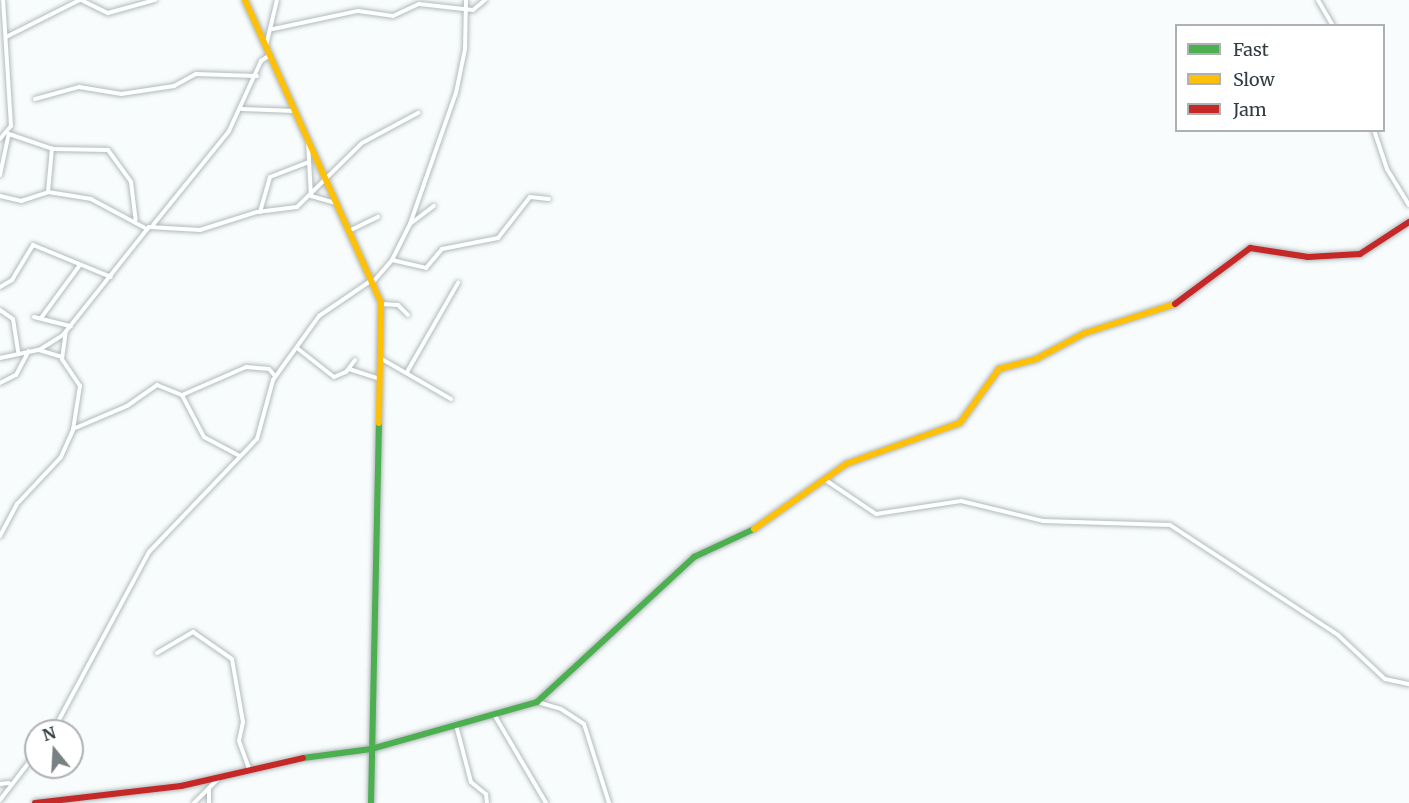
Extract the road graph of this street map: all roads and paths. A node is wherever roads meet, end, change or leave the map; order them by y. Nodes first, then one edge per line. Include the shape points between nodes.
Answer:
1 (3, 0) edge
2 (81, 0) edge
3 (154, 0) edge
4 (245, 0) edge
5 (277, 0) edge
6 (466, 0) edge
7 (485, 0) edge
8 (1317, 0) edge
9 (467, 9) junction
10 (1332, 24) edge
11 (273, 29) junction
12 (6, 37) junction
13 (266, 46) junction
14 (270, 55) junction
15 (257, 76) junction
16 (35, 99) dead end
17 (242, 109) junction
18 (295, 111) junction
19 (418, 113) dead end
20 (1375, 132) edge
21 (8, 135) junction
22 (308, 138) junction
23 (0, 139) edge
24 (52, 148) junction
25 (308, 163) junction
26 (0, 175) edge
27 (327, 182) junction
28 (48, 192) junction
29 (0, 196) edge
30 (310, 196) junction
31 (549, 199) dead end
32 (339, 205) junction
33 (1409, 205) edge
34 (434, 206) dead end
35 (260, 212) junction
36 (378, 217) dead end
37 (136, 220) junction
38 (1409, 222) edge
39 (410, 224) junction
40 (152, 225) junction
41 (147, 229) junction
42 (351, 230) junction
43 (392, 260) junction
44 (80, 265) junction
45 (112, 277) junction
46 (373, 281) junction
47 (458, 283) dead end
48 (0, 287) edge
49 (381, 303) junction
50 (0, 310) edge
51 (408, 315) dead end
52 (34, 317) dead end
53 (41, 318) junction
54 (71, 326) junction
55 (67, 332) junction
56 (297, 348) junction
57 (30, 350) junction
58 (39, 350) junction
59 (18, 352) junction
60 (62, 357) junction
61 (0, 358) edge
62 (380, 358) junction
63 (355, 360) dead end
64 (349, 369) junction
65 (407, 372) junction
66 (275, 376) junction
67 (381, 379) junction
68 (0, 383) edge
69 (182, 395) junction
70 (451, 399) dead end
71 (73, 430) junction
72 (239, 456) junction
73 (824, 478) junction
74 (0, 536) edge
75 (157, 653) dead end
76 (1409, 684) edge
77 (537, 702) junction
78 (495, 716) junction
79 (60, 719) edge
80 (456, 724) junction
81 (371, 749) junction
82 (24, 766) edge
83 (249, 768) junction
84 (219, 778) junction
85 (9, 783) junction
86 (0, 784) edge
87 (209, 789) junction
88 (4, 792) junction
89 (0, 800) edge
90 (62, 801) edge
91 (39, 803) edge
92 (194, 803) edge
93 (209, 803) edge
94 (371, 803) edge
95 (487, 803) edge
96 (546, 803) edge
97 (609, 803) edge

1 - 12 street
2 - 3 street via 108,13
2 - 12 street
4 - 13 street
5 - 11 street
6 - 9 street
7 - 9 street
8 - 10 street
9 - 11 street via 419,4 393,16 358,11
9 - 39 street via 456,93
11 - 13 street
12 - 21 street
13 - 14 street
14 - 15 street
14 - 18 street
15 - 16 street via 196,74 174,86 121,94 80,87
15 - 17 street
17 - 18 street
17 - 40 street
18 - 22 street
19 - 27 street via 373,134
20 - 33 street via 1387,169
21 - 23 street
21 - 24 street
21 - 26 street
22 - 25 street
22 - 27 street
24 - 28 street
24 - 37 street via 108,150 131,182
25 - 30 street
25 - 35 street via 270,177
27 - 30 street
27 - 32 street
28 - 29 street via 21,201
28 - 37 street via 91,199
30 - 32 street
30 - 35 street via 297,207
31 - 43 street via 530,197 498,238 442,249 426,268
32 - 42 street
34 - 39 street
35 - 40 street via 200,230
36 - 42 street
37 - 41 street
38 - 73 street via 1360,254 1308,257 1250,248 1227,261 1185,301 1078,336 1036,359 995,371 957,424 862,457
39 - 43 street
40 - 41 street
41 - 45 street
42 - 46 street
43 - 46 street
44 - 45 street
44 - 48 street via 29,245 12,280
44 - 53 street via 63,292 46,304
45 - 54 street
46 - 49 street
46 - 56 street via 324,312
47 - 65 street
49 - 51 street via 398,305
49 - 62 street
50 - 59 street via 13,319
52 - 53 street
53 - 54 street
54 - 55 street
55 - 58 street
55 - 60 street
56 - 64 street via 332,376
56 - 66 street
57 - 58 street
57 - 59 street
57 - 68 street via 16,375
58 - 60 street
59 - 61 street
60 - 71 street via 80,386
62 - 65 street
62 - 67 street
63 - 64 street
64 - 67 street
65 - 70 street
66 - 69 street via 269,369 246,367
66 - 72 street via 257,439
67 - 81 street
69 - 71 street via 157,385 127,406
69 - 72 street via 204,437
71 - 74 street via 60,458 17,504
72 - 79 street via 142,561 95,660
73 - 76 street via 876,514 954,501 1043,521 1170,525 1338,635 1385,679
73 - 77 street via 758,527 694,557
75 - 83 street via 193,632 232,659 243,722 240,741
77 - 78 street
77 - 97 street via 561,709 584,724
78 - 80 street
78 - 96 street
80 - 81 street
80 - 95 street via 471,782 486,794
81 - 83 street
81 - 94 street
82 - 85 street
83 - 84 street
84 - 87 street
84 - 90 street
85 - 86 street
85 - 88 street
86 - 88 street
87 - 92 street
87 - 93 street
88 - 89 street
90 - 91 street

